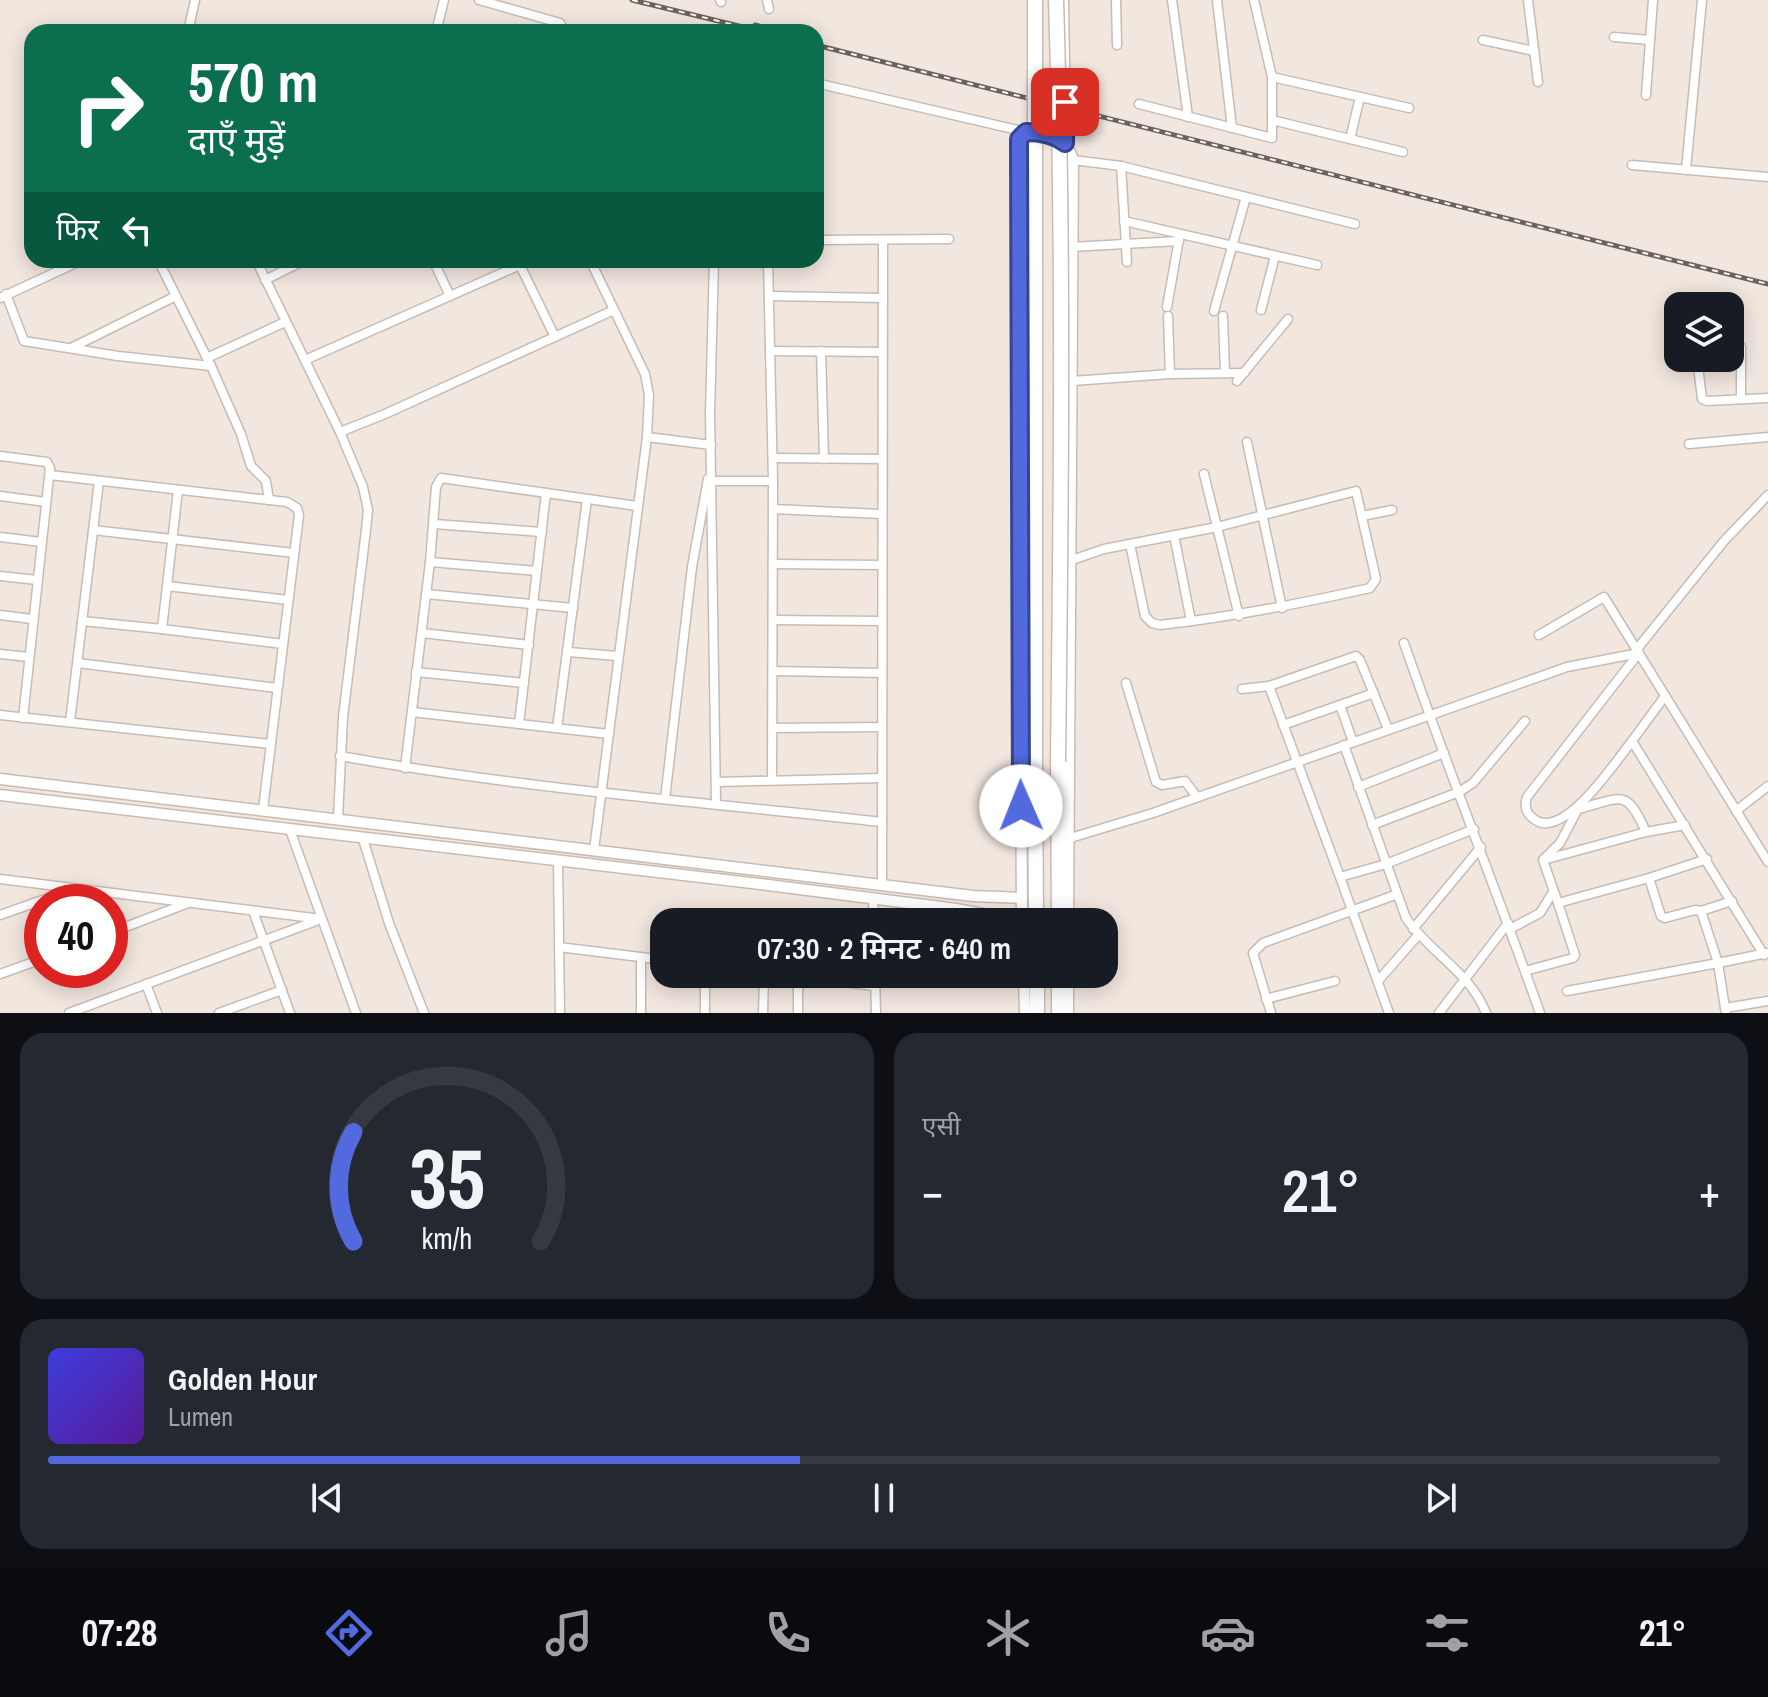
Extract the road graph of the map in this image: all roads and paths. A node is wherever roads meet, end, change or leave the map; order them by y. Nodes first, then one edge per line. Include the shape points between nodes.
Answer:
1 (195, 0) edge
2 (444, 0) edge
3 (479, 0) edge
4 (1035, 0) edge
5 (1056, 0) edge
6 (1064, 0) edge
7 (1116, 0) edge
8 (1172, 0) edge
9 (1217, 0) edge
10 (1254, 0) edge
11 (1528, 0) edge
12 (1653, 0) edge
13 (1702, 0) edge
14 (190, 24) edge
15 (438, 24) edge
16 (561, 24) edge
17 (1614, 37) dead end
18 (1483, 40) dead end
19 (1650, 40) junction
20 (1117, 45) dead end
21 (1534, 51) junction
22 (1272, 77) junction
23 (1538, 82) dead end
24 (824, 85) edge
25 (1646, 95) dead end
26 (1360, 97) junction
27 (1139, 104) dead end
28 (1409, 108) dead end
29 (1188, 117) junction
30 (1272, 120) junction
31 (1232, 128) junction
32 (1026, 132) junction
33 (1350, 139) junction
34 (1065, 143) junction
35 (1403, 152) dead end
36 (1073, 160) junction
37 (1632, 165) dead end
38 (1121, 166) junction
39 (1686, 170) junction
40 (1768, 177) edge
41 (1246, 197) junction
42 (1124, 221) junction
43 (1355, 224) dead end
44 (1180, 237) junction
45 (949, 239) dead end
46 (824, 240) edge
47 (883, 241) junction
48 (1126, 243) junction
49 (1233, 246) junction
50 (1071, 247) junction
51 (1275, 256) junction
52 (1127, 262) dead end
53 (1317, 265) dead end
54 (64, 268) edge
55 (162, 268) edge
56 (260, 268) edge
57 (289, 268) edge
58 (437, 268) edge
59 (507, 268) edge
60 (522, 268) edge
61 (594, 268) edge
62 (714, 268) edge
63 (768, 268) edge
64 (265, 280) junction
65 (3, 296) edge
66 (176, 296) junction
67 (450, 296) junction
68 (769, 296) junction
69 (883, 298) junction
70 (614, 310) junction
71 (1261, 310) dead end
72 (1214, 311) dead end
73 (1223, 316) dead end
74 (1288, 319) dead end
75 (285, 322) junction
76 (555, 337) junction
77 (73, 347) junction
78 (770, 351) junction
79 (821, 351) junction
80 (882, 352) junction
81 (305, 360) junction
82 (209, 362) junction
83 (1699, 372) edge
84 (1741, 372) edge
85 (1225, 373) junction
86 (1170, 374) junction
87 (1072, 381) junction
88 (1768, 398) edge
89 (1741, 399) junction
90 (340, 432) junction
91 (647, 437) junction
92 (1768, 438) edge
93 (1247, 442) dead end
94 (1689, 444) dead end
95 (711, 445) junction
96 (0, 456) edge
97 (773, 458) junction
98 (824, 459) junction
99 (881, 459) junction
100 (711, 463) junction
101 (1204, 474) dead end
102 (50, 475) junction
103 (99, 481) junction
104 (712, 481) junction
105 (773, 481) junction
106 (178, 490) junction
107 (546, 493) junction
108 (1768, 495) edge
109 (0, 496) edge
110 (587, 499) junction
111 (269, 500) junction
112 (46, 502) junction
113 (637, 506) junction
114 (773, 509) junction
115 (1392, 510) dead end
116 (881, 514) junction
117 (1262, 515) junction
118 (1362, 516) junction
119 (434, 524) junction
120 (1217, 527) junction
121 (93, 530) junction
122 (542, 532) junction
123 (1174, 535) junction
124 (0, 537) edge
125 (172, 539) junction
126 (41, 542) junction
127 (1130, 544) junction
128 (294, 553) junction
129 (1069, 561) junction
130 (430, 562) junction
131 (773, 564) junction
132 (882, 565) junction
133 (537, 571) junction
134 (0, 576) edge
135 (37, 580) junction
136 (167, 586) junction
137 (426, 594) junction
138 (288, 600) junction
139 (533, 606) junction
140 (573, 608) junction
141 (1282, 608) junction
142 (0, 615) edge
143 (1239, 616) junction
144 (32, 619) junction
145 (773, 620) junction
146 (82, 621) junction
147 (882, 621) junction
148 (1191, 621) junction
149 (162, 629) junction
150 (422, 633) junction
151 (1539, 635) dead end
152 (1404, 643) dead end
153 (283, 644) junction
154 (529, 645) junction
155 (1638, 651) junction
156 (569, 652) junction
157 (0, 654) edge
158 (617, 656) junction
159 (29, 657) junction
160 (78, 663) junction
161 (773, 671) junction
162 (416, 672) junction
163 (882, 673) junction
164 (524, 683) junction
165 (1126, 683) dead end
166 (1269, 686) junction
167 (277, 688) junction
168 (1242, 689) dead end
169 (1374, 693) junction
170 (1665, 696) junction
171 (1340, 705) junction
172 (412, 712) junction
173 (0, 715) edge
174 (1429, 715) junction
175 (23, 718) junction
176 (1525, 721) dead end
177 (70, 722) junction
178 (519, 724) junction
179 (1283, 725) junction
180 (882, 727) junction
181 (557, 728) junction
182 (772, 728) junction
183 (1388, 729) junction
184 (609, 734) junction
185 (1632, 741) junction
186 (270, 744) junction
187 (1349, 744) junction
188 (1444, 753) junction
189 (340, 756) junction
190 (1297, 762) junction
191 (405, 768) junction
192 (882, 778) junction
193 (0, 779) edge
194 (772, 780) junction
195 (716, 782) junction
196 (1768, 786) edge
197 (1358, 787) junction
198 (600, 792) junction
199 (1459, 792) junction
200 (0, 795) edge
201 (1197, 797) junction
202 (665, 799) junction
203 (716, 803) junction
204 (263, 809) junction
205 (1578, 809) junction
206 (1736, 811) junction
207 (338, 818) junction
208 (882, 822) junction
209 (1372, 825) junction
210 (1685, 825) junction
211 (1474, 829) junction
212 (290, 830) junction
213 (1646, 832) junction
214 (363, 839) junction
215 (1067, 839) junction
216 (1481, 847) junction
217 (594, 850) junction
218 (1707, 859) junction
219 (558, 860) junction
220 (1543, 860) junction
221 (1768, 862) edge
222 (1386, 864) junction
223 (1340, 877) junction
224 (1649, 878) junction
225 (0, 879) edge
226 (40, 884) edge
227 (882, 886) junction
228 (1553, 892) junction
229 (128, 895) edge
230 (1395, 895) junction
231 (1022, 898) junction
232 (873, 899) junction
233 (1732, 901) junction
234 (189, 903) junction
235 (1558, 903) junction
236 (24, 907) edge
237 (873, 908) edge
238 (931, 908) edge
239 (1022, 908) edge
240 (1036, 908) edge
241 (1059, 908) edge
242 (1068, 908) edge
243 (253, 911) junction
244 (1701, 911) junction
245 (1351, 912) junction
246 (0, 915) edge
247 (321, 919) junction
248 (128, 926) edge
249 (1509, 926) junction
250 (1416, 932) junction
251 (264, 940) junction
252 (559, 947) junction
253 (1766, 954) edge
254 (641, 957) junction
255 (650, 958) edge
256 (1718, 963) junction
257 (24, 965) edge
258 (1525, 971) junction
259 (0, 974) edge
260 (1466, 978) junction
261 (1335, 981) dead end
262 (1378, 981) junction
263 (146, 984) junction
264 (705, 988) edge
265 (764, 988) edge
266 (798, 988) edge
267 (875, 988) edge
268 (1024, 988) edge
269 (1037, 988) edge
270 (1059, 988) edge
271 (1068, 988) edge
272 (282, 990) junction
273 (1567, 991) dead end
274 (1266, 999) junction
275 (1768, 1001) edge
276 (1725, 1010) edge
277 (69, 1013) edge
278 (157, 1013) edge
279 (219, 1013) edge
280 (290, 1013) edge
281 (356, 1013) edge
282 (424, 1013) edge
283 (560, 1013) edge
284 (641, 1013) edge
285 (705, 1013) edge
286 (763, 1013) edge
287 (798, 1013) edge
288 (876, 1013) edge
289 (1025, 1013) edge
290 (1037, 1013) edge
291 (1059, 1013) edge
292 (1068, 1013) edge
293 (1271, 1013) edge
294 (1389, 1013) edge
295 (1439, 1013) edge
296 (1486, 1013) edge
297 (1540, 1013) edge

1 - 14 street
2 - 15 street
3 - 16 street
4 - 240 highway, bridge
5 - 241 highway, bridge
6 - 34 street
7 - 20 street
8 - 29 street
9 - 31 street
10 - 22 street
11 - 21 street
12 - 19 street
13 - 39 street
17 - 19 street
18 - 21 street
19 - 25 street
21 - 23 street
22 - 26 street
22 - 30 street
24 - 32 street
26 - 28 street
26 - 33 street
27 - 29 street
29 - 31 street
30 - 31 street via 1272,138
30 - 33 street
32 - 34 street
32 - 231 street via 1019,139 1018,172
33 - 35 street
34 - 36 street
36 - 38 street
36 - 50 street
37 - 39 street
38 - 41 street
38 - 42 street
39 - 40 street
41 - 43 street
41 - 49 street
42 - 44 street
42 - 48 street
44 - 48 street
44 - 49 street
44 - 86 street via 1168,312
45 - 47 street
46 - 47 street
47 - 69 street
48 - 50 street
48 - 52 street
49 - 51 street
49 - 72 street
50 - 87 street
51 - 53 street
51 - 71 street
54 - 65 street
55 - 66 street
56 - 64 street
57 - 64 street
58 - 67 street
59 - 67 street
60 - 76 street
61 - 70 street
62 - 95 street
63 - 68 street
64 - 75 street
65 - 77 street via 24,341
66 - 77 street
66 - 82 street
67 - 81 street
68 - 69 street
68 - 78 street
69 - 80 street
70 - 76 street
70 - 91 street via 645,374
73 - 85 street
74 - 85 street via 1240,377
75 - 81 street
75 - 82 street
76 - 90 street
77 - 82 street via 118,356
78 - 79 street
78 - 97 street
79 - 80 street
79 - 98 street
80 - 99 street
81 - 90 street
82 - 111 street via 251,466 266,481
83 - 89 street via 1702,399
84 - 89 street
85 - 86 street
86 - 87 street
87 - 129 street
88 - 89 street
90 - 189 street via 368,510
91 - 95 street
91 - 113 street
92 - 94 street
93 - 117 street
95 - 100 street
96 - 102 street via 47,462
97 - 98 street
97 - 105 street
98 - 99 street
99 - 116 street
100 - 104 street
100 - 202 street via 692,567
101 - 120 street
102 - 103 street
102 - 112 street
103 - 106 street
103 - 121 street
104 - 105 street
104 - 195 street
105 - 114 street
106 - 111 street
106 - 125 street
107 - 110 street
107 - 119 street via 441,478
107 - 122 street
108 - 155 street via 1724,541
109 - 112 street
110 - 113 street
110 - 140 street
111 - 128 street via 297,508
112 - 126 street
113 - 158 street
114 - 116 street
114 - 131 street
115 - 118 street
116 - 132 street
117 - 118 street via 1356,491
117 - 120 street
117 - 141 street
118 - 141 street via 1375,584
119 - 122 street
119 - 130 street
120 - 123 street
120 - 143 street
121 - 125 street
121 - 146 street
122 - 133 street
123 - 127 street
123 - 148 street
124 - 126 street
125 - 128 street
125 - 136 street
126 - 135 street
127 - 129 street
127 - 148 street via 1147,620 1160,625
128 - 138 street
129 - 215 street
130 - 133 street
130 - 137 street
131 - 132 street
131 - 145 street
132 - 147 street
133 - 139 street
134 - 135 street
135 - 144 street
136 - 138 street
136 - 149 street
137 - 139 street
137 - 150 street
138 - 153 street
139 - 140 street
139 - 154 street
140 - 156 street
141 - 143 street
142 - 144 street
143 - 148 street
144 - 159 street
145 - 147 street
145 - 161 street
146 - 149 street
146 - 160 street
147 - 163 street
149 - 153 street
150 - 154 street
150 - 162 street
151 - 155 street via 1604,597
152 - 174 street
153 - 167 street
154 - 164 street
155 - 170 street
155 - 174 street via 1567,667
155 - 205 street via 1525,803 1530,816 1541,823
156 - 158 street
156 - 181 street
157 - 159 street
158 - 184 street
159 - 175 street
160 - 167 street
160 - 177 street
161 - 163 street
161 - 182 street
162 - 164 street
162 - 172 street
163 - 180 street
164 - 178 street
165 - 201 street via 1156,782 1185,781
166 - 168 street
166 - 169 street via 1356,656
166 - 179 street
167 - 186 street
169 - 171 street
169 - 183 street
170 - 185 street
170 - 206 street
171 - 179 street
171 - 187 street
172 - 178 street
172 - 191 street
173 - 175 street
174 - 183 street
174 - 188 street
175 - 177 street
176 - 199 street via 1483,774
177 - 186 street
178 - 181 street
179 - 190 street
180 - 182 street
180 - 192 street
181 - 184 street
182 - 194 street
183 - 187 street
184 - 198 street
185 - 205 street
185 - 210 street
186 - 204 street
187 - 190 street
187 - 197 street
188 - 197 street
188 - 199 street
189 - 191 street
189 - 207 street
190 - 201 street
190 - 223 street
191 - 198 street
192 - 194 street
192 - 208 street
193 - 204 street
194 - 195 street
195 - 203 street
196 - 206 street
197 - 209 street
198 - 202 street
198 - 217 street
199 - 209 street
199 - 211 street
200 - 212 street
201 - 215 street
202 - 203 street
203 - 208 street
204 - 207 street
205 - 213 street via 1625,800 1634,804
205 - 220 street via 1560,843
206 - 221 street
207 - 217 street
208 - 227 street
209 - 222 street
210 - 213 street
210 - 218 street
211 - 216 street
211 - 222 street
212 - 214 street
212 - 247 street
213 - 220 street
214 - 219 street
214 - 282 street
215 - 242 street
216 - 249 street
216 - 250 street
217 - 227 street
218 - 224 street
218 - 233 street
219 - 232 street
219 - 252 street
220 - 228 street
222 - 223 street
222 - 230 street
223 - 245 street
224 - 235 street
224 - 244 street via 1661,916
225 - 226 street
227 - 231 street
228 - 235 street
228 - 249 street via 1540,913
229 - 234 street
230 - 245 street
230 - 250 street
231 - 239 street
232 - 237 street
232 - 238 street
233 - 244 street
233 - 253 street
234 - 243 street
234 - 248 street
235 - 258 street via 1575,955
236 - 246 street
243 - 247 street
243 - 251 street
244 - 256 street
245 - 262 street
245 - 274 street via 1255,950
247 - 251 street
247 - 281 street
249 - 258 street
249 - 260 street
250 - 260 street
250 - 262 street
251 - 263 street
251 - 272 street
252 - 254 street
252 - 283 street
253 - 256 street
254 - 255 street
254 - 284 street
256 - 273 street
256 - 276 street
257 - 259 street
258 - 297 street
260 - 295 street
260 - 296 street
261 - 274 street
262 - 294 street
263 - 277 street
263 - 278 street
264 - 285 street
265 - 286 street
266 - 287 street
267 - 288 street
268 - 289 street
269 - 290 highway
270 - 291 highway
271 - 292 street
272 - 279 street
272 - 280 street
274 - 293 street
275 - 276 street

